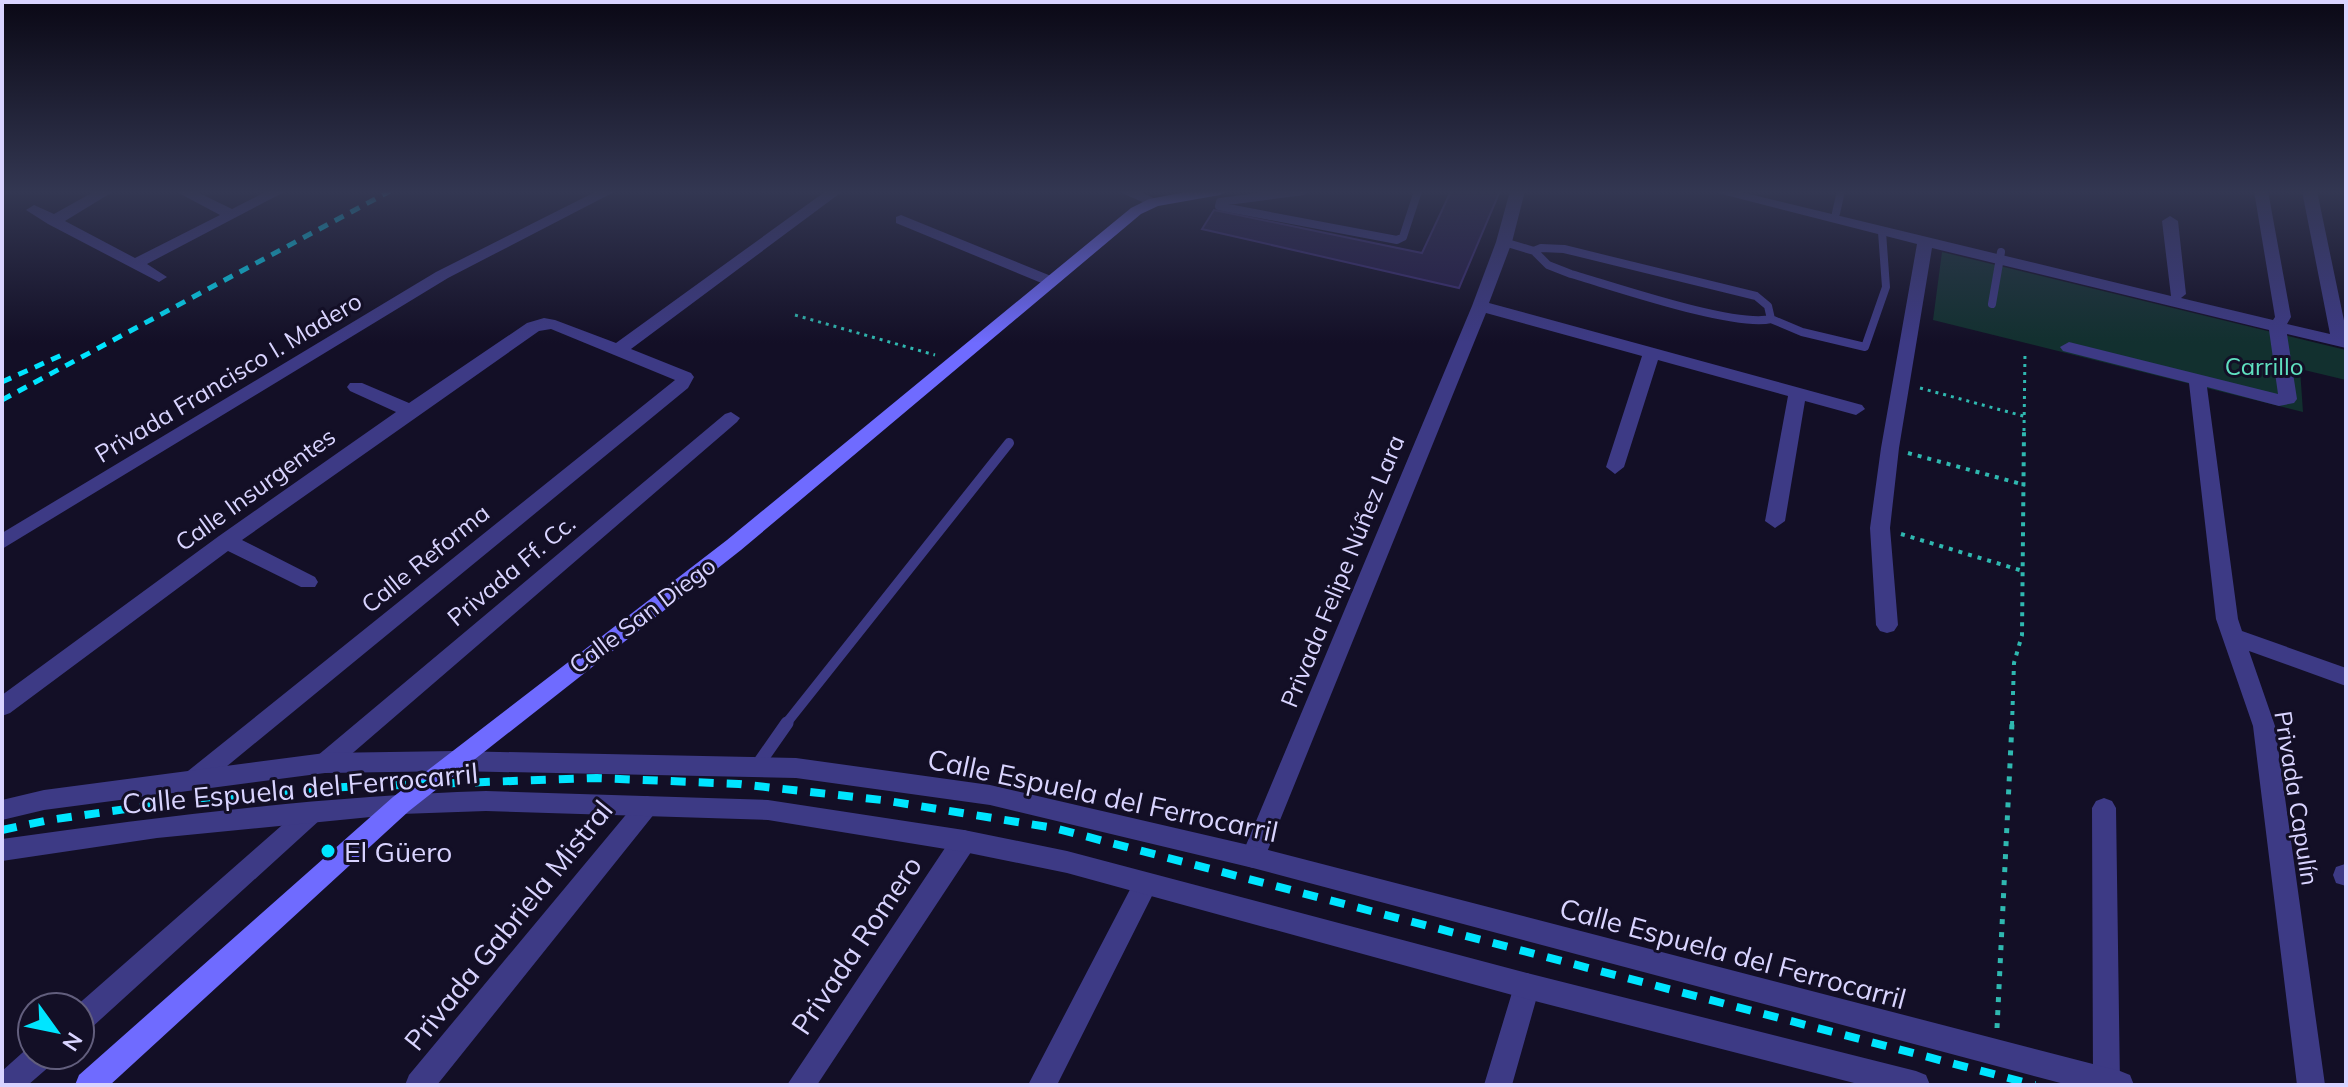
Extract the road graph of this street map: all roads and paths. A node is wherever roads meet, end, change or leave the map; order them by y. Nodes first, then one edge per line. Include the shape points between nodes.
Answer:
1 (93, 242) edge
2 (180, 242) edge
3 (508, 242) edge
4 (767, 242) edge
5 (954, 242) edge
6 (1098, 242) edge
7 (1504, 242) joint
8 (1883, 242) edge
9 (1920, 242) edge
10 (1946, 242) edge
11 (2172, 242) edge
12 (2268, 242) edge
13 (2321, 242) edge
14 (1925, 243) junction
15 (1534, 251) junction
16 (2000, 256) junction
17 (135, 264) junction
18 (159, 277) dead end
19 (1050, 281) junction
20 (2178, 294) junction
21 (1992, 304) dead end
22 (1480, 306) junction
23 (795, 315) dead end
24 (1771, 319) junction
25 (2280, 321) junction
26 (2343, 337) edge
27 (2069, 347) dead end
28 (620, 349) junction
29 (2025, 352) dead end
30 (1652, 353) junction
31 (953, 360) junction
32 (2197, 380) junction
33 (1902, 383) junction
34 (356, 387) dead end
35 (1797, 393) junction
36 (1856, 409) dead end
37 (408, 410) junction
38 (2027, 417) junction
39 (731, 418) dead end
40 (1009, 443) dead end
41 (1890, 448) junction
42 (1615, 467) dead end
43 (2025, 485) junction
44 (1775, 521) dead end
45 (1880, 528) junction
46 (226, 541) junction
47 (2, 542) edge
48 (2023, 571) junction
49 (308, 582) dead end
50 (1887, 625) dead end
51 (2234, 637) junction
52 (2346, 677) edge
53 (2, 707) edge
54 (455, 761) junction
55 (325, 763) junction
56 (757, 766) junction
57 (196, 778) junction
58 (401, 804) junction
59 (647, 806) junction
60 (2104, 808) dead end
61 (2, 810) edge
62 (313, 812) junction
63 (964, 841) junction
64 (2, 850) edge
65 (1253, 857) junction
66 (1146, 884) junction
67 (1527, 986) junction
68 (96, 1006) edge
69 (1994, 1053) junction
70 (23, 1071) edge
71 (2113, 1083) edge
72 (7, 1085) edge
73 (89, 1085) edge
74 (419, 1085) edge
75 (801, 1085) edge
76 (1042, 1085) edge
77 (1498, 1085) edge
78 (1916, 1085) edge
79 (2311, 1085) edge

1 - 17 street
2 - 17 street
3 - 47 street, Privada Francisco I. Madero via 442,275
4 - 28 street
5 - 19 street
6 - 19 main road, Calle San Diego
7 - 15 lane
7 - 22 street, Privada Felipe Núñez Lara
8 - 24 lane via 1886,287 1865,347
9 - 14 street
10 - 16 street
11 - 20 street
12 - 25 street
13 - 26 street
14 - 16 street
14 - 33 street
15 - 24 lane via 1548,265 1571,274 1731,318
15 - 24 lane via 1564,249 1756,296 1768,306
16 - 20 street
16 - 21 lane
16 - 25 street
17 - 18 street
19 - 31 main road, Calle San Diego
20 - 25 street
22 - 30 street
22 - 65 street, Privada Felipe Núñez Lara
23 - 31 path
25 - 26 street
25 - 32 street via 2289,397 2285,400
27 - 32 street
28 - 37 street, Calle Insurgentes via 544,323
28 - 57 street, Calle Reforma via 685,377 682,384
29 - 38 path
30 - 35 street
30 - 42 street
31 - 54 main road, Calle San Diego via 734,545
32 - 51 street, Privada Capulín via 2227,619
33 - 38 path
33 - 41 street
34 - 37 street
35 - 36 street
35 - 44 street
37 - 46 street, Calle Insurgentes
38 - 43 path
39 - 55 street, Privada Ff. Cc.
40 - 56 lane via 800,704
41 - 43 path
41 - 45 street
43 - 48 path
45 - 48 path
45 - 50 street
46 - 49 street
46 - 53 street, Calle Insurgentes
48 - 69 path
51 - 52 street
51 - 79 street, Privada Capulín via 2264,726
54 - 55 street, Calle Espuela del Ferrocarril
54 - 56 street, Calle Espuela del Ferrocarril
54 - 58 main road, Calle San Diego
55 - 57 street, Calle Espuela del Ferrocarril
56 - 65 street, Calle Espuela del Ferrocarril via 990,795
57 - 61 street, Calle Espuela del Ferrocarril
58 - 59 street, Calle Espuela del Ferrocarril
58 - 62 street, Calle Espuela del Ferrocarril
58 - 73 main road, Calle San Diego
59 - 63 street, Calle Espuela del Ferrocarril via 768,810
59 - 74 street, Privada Gabriela Mistral
60 - 71 street
62 - 64 street, Calle Espuela del Ferrocarril via 157,827
62 - 68 street
63 - 66 street, Calle Espuela del Ferrocarril
63 - 75 street, Privada Romero
65 - 69 street, Calle Espuela del Ferrocarril
66 - 67 street, Calle Espuela del Ferrocarril
66 - 76 street
67 - 77 street
67 - 78 street, Calle Espuela del Ferrocarril
69 - 71 street, Calle Espuela del Ferrocarril
70 - 72 street

